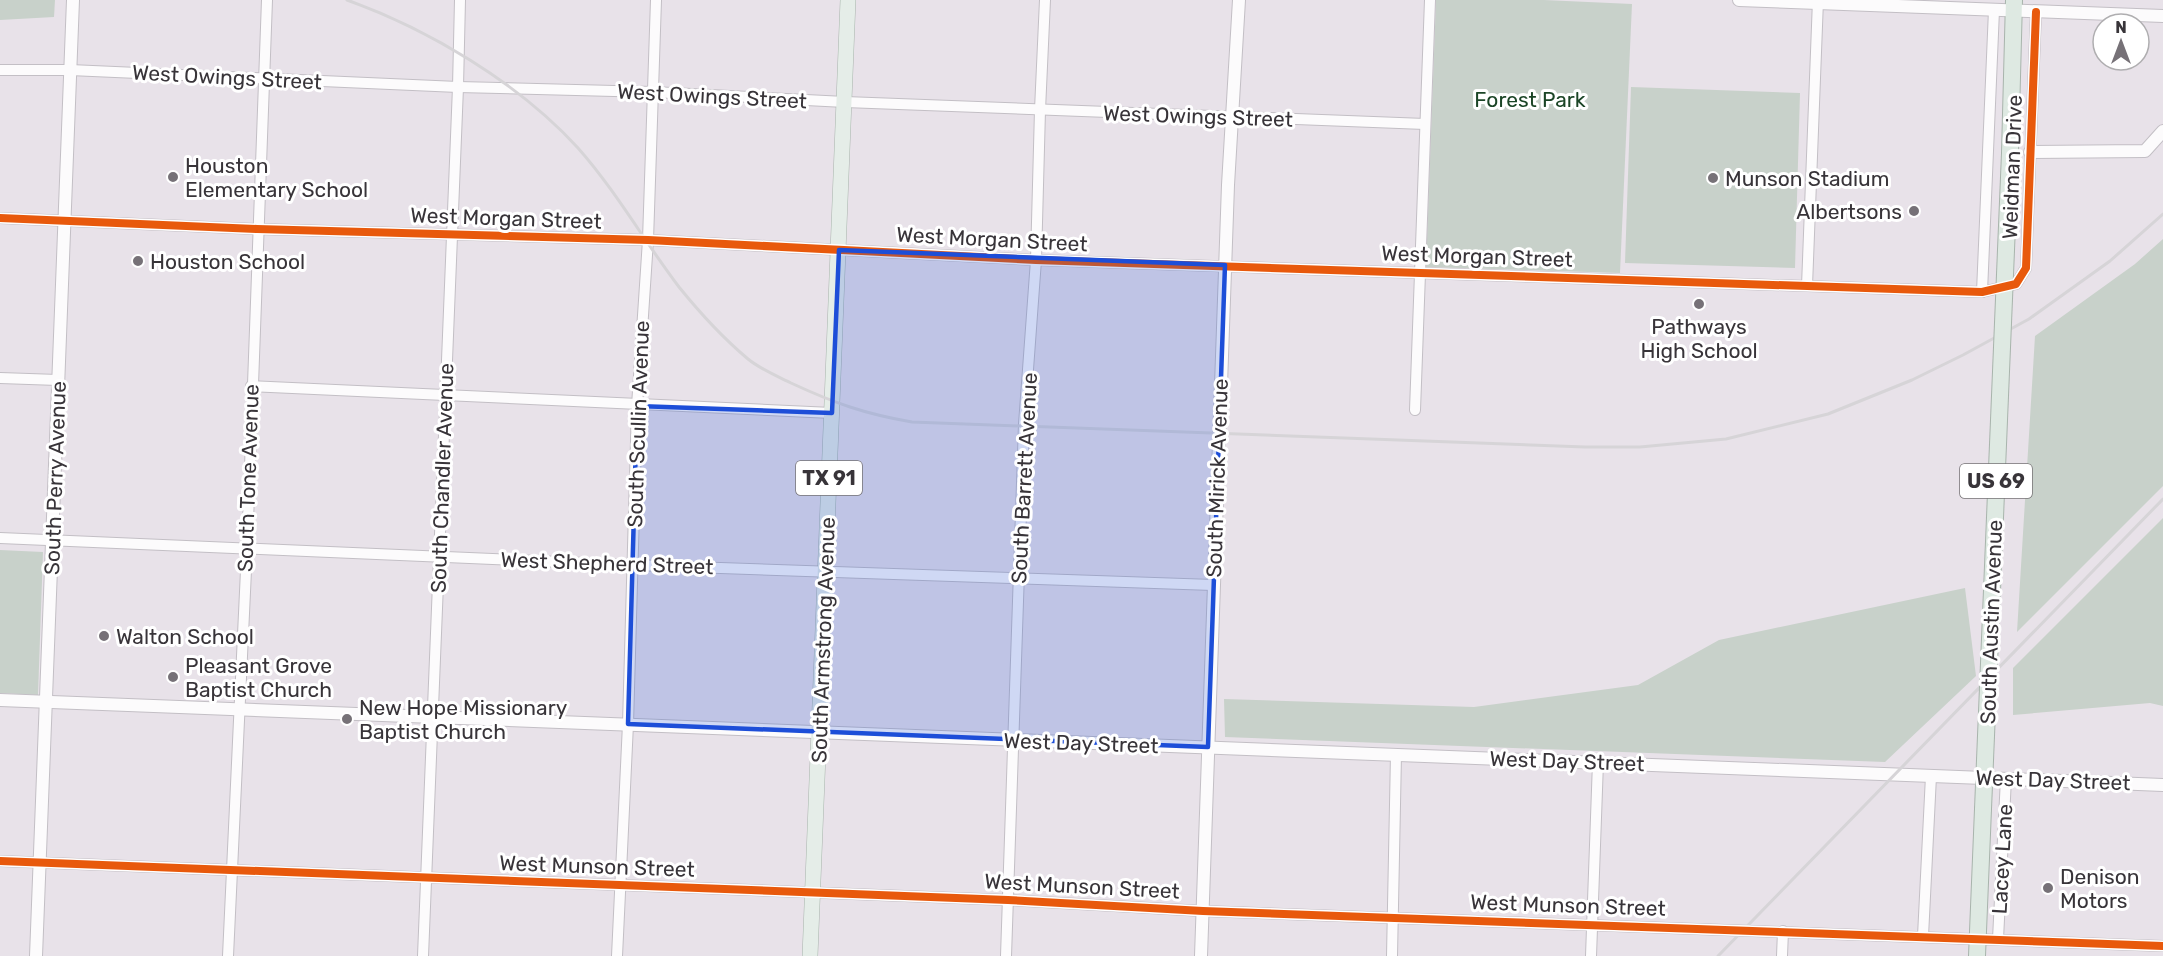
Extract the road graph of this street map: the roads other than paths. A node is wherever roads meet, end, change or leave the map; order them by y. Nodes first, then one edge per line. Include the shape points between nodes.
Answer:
1 (73, 0) edge
2 (267, 0) edge
3 (460, 0) edge
4 (656, 0) edge
5 (848, 0) edge
6 (1045, 0) edge
7 (1239, 0) edge
8 (1430, 0) edge
9 (1739, 0) edge
10 (1818, 1) edge
11 (2014, 6) edge
12 (1994, 10) junction
13 (2036, 12) junction
14 (2163, 16) edge
15 (0, 70) edge
16 (70, 70) junction
17 (264, 79) junction
18 (458, 87) junction
19 (653, 92) junction
20 (845, 102) junction
21 (1040, 110) junction
22 (1232, 117) junction
23 (1425, 124) junction
24 (2163, 131) edge
25 (2030, 152) junction
26 (0, 218) edge
27 (64, 221) junction
28 (258, 229) junction
29 (451, 234) junction
30 (648, 240) junction
31 (839, 250) junction
32 (1036, 260) junction
33 (1225, 265) junction
34 (1420, 272) junction
35 (1807, 286) junction
36 (1982, 292) junction
37 (0, 378) edge
38 (58, 380) junction
39 (251, 386) junction
40 (444, 394) junction
41 (637, 405) junction
42 (1415, 410) dead end
43 (832, 413) junction
44 (0, 538) edge
45 (52, 539) junction
46 (247, 549) junction
47 (439, 556) junction
48 (633, 565) junction
49 (825, 572) junction
50 (1019, 579) junction
51 (1213, 585) junction
52 (0, 700) edge
53 (46, 702) junction
54 (240, 709) junction
55 (432, 717) junction
56 (628, 724) junction
57 (820, 732) junction
58 (1013, 740) junction
59 (1208, 747) junction
60 (1396, 754) junction
61 (1598, 762) junction
62 (1931, 776) junction
63 (2006, 778) junction
64 (2163, 785) edge
65 (0, 861) edge
66 (40, 862) junction
67 (233, 870) junction
68 (426, 877) junction
69 (620, 885) junction
70 (813, 893) junction
71 (1008, 900) junction
72 (1203, 911) junction
73 (1394, 918) junction
74 (1592, 924) junction
75 (1783, 931) junction
76 (1923, 936) junction
77 (1978, 939) junction
78 (1998, 939) junction
79 (2163, 946) edge
80 (36, 956) edge
81 (228, 956) edge
82 (423, 956) edge
83 (618, 956) edge
84 (810, 956) edge
85 (1006, 956) edge
86 (1201, 956) edge
87 (1392, 956) edge
88 (1591, 956) edge
89 (1782, 956) edge
90 (1977, 956) edge

1 - 16 street, South Perry Avenue
2 - 17 street, South Tone Avenue
3 - 18 street, South Chandler Avenue
4 - 19 street, South Scullin Avenue
5 - 20 main road, South Armstrong Avenue / TX 91
6 - 21 street, South Barrett Avenue
7 - 22 street, South Mirick Avenue
8 - 23 street
9 - 10 street
10 - 12 street
10 - 35 street
11 - 12 street
11 - 13 street
11 - 77 highway, South Austin Avenue / US 69, bridge
12 - 36 street
13 - 14 street
13 - 25 street, Weidman Drive
15 - 16 street, West Owings Street
16 - 17 street, West Owings Street
16 - 27 street, South Perry Avenue
17 - 18 street, West Owings Street
17 - 28 street, South Tone Avenue
18 - 19 street, West Owings Street
18 - 29 street, South Chandler Avenue
19 - 20 street, West Owings Street
19 - 30 street, South Scullin Avenue
20 - 21 street, West Owings Street
20 - 31 main road, South Armstrong Avenue / TX 91
21 - 22 street, West Owings Street
21 - 32 street, South Barrett Avenue
22 - 23 street, West Owings Street
22 - 33 street, South Mirick Avenue
23 - 34 street
24 - 25 street via 2145,151
25 - 36 street, Weidman Drive via 2026,268 2016,284
26 - 27 street, West Morgan Street
27 - 28 street, West Morgan Street
27 - 38 street, South Perry Avenue
28 - 29 street, West Morgan Street
28 - 39 street, South Tone Avenue
29 - 30 street, West Morgan Street
29 - 40 street, South Chandler Avenue
30 - 31 street, West Morgan Street
30 - 41 street, South Scullin Avenue
31 - 32 street, West Morgan Street
31 - 43 main road, South Armstrong Avenue / TX 91
32 - 33 street, West Morgan Street
32 - 50 street, South Barrett Avenue via 1024,424
33 - 34 street, West Morgan Street
33 - 51 street, South Mirick Avenue
34 - 35 street, West Morgan Street
34 - 42 street
35 - 36 street, West Morgan Street
37 - 38 street
38 - 45 street, South Perry Avenue
39 - 40 street
39 - 46 street, South Tone Avenue
40 - 41 street
40 - 47 street, South Chandler Avenue
41 - 43 street
41 - 48 street, South Scullin Avenue
43 - 49 main road, South Armstrong Avenue / TX 91
44 - 45 street, West Shepherd Street
45 - 46 street, West Shepherd Street
45 - 53 street, South Perry Avenue
46 - 47 street, West Shepherd Street
46 - 54 street, South Tone Avenue
47 - 48 street, West Shepherd Street
47 - 55 street, South Chandler Avenue
48 - 49 street, West Shepherd Street
48 - 56 street, South Scullin Avenue
49 - 50 street, West Shepherd Street
49 - 57 main road, South Armstrong Avenue / TX 91
50 - 51 street, West Shepherd Street
50 - 58 street, South Barrett Avenue
51 - 59 street, South Mirick Avenue
52 - 53 street, West Day Street
53 - 54 street, West Day Street
53 - 66 street, South Perry Avenue
54 - 55 street, West Day Street
54 - 67 street, South Tone Avenue
55 - 56 street, West Day Street
55 - 68 street, South Chandler Avenue
56 - 57 street, West Day Street
56 - 69 street, South Scullin Avenue
57 - 58 street, West Day Street
57 - 70 main road, South Armstrong Avenue / TX 91
58 - 59 street, West Day Street
58 - 71 street, South Barrett Avenue
59 - 60 street, West Day Street
59 - 72 street, South Mirick Avenue
60 - 61 street, West Day Street
60 - 73 street
61 - 62 street, West Day Street
61 - 74 street
62 - 63 street, West Day Street
62 - 76 street
63 - 64 street, West Day Street
63 - 78 street, Lacey Lane
65 - 66 street, West Munson Street
66 - 67 street, West Munson Street
66 - 80 street, South Perry Avenue
67 - 68 street, West Munson Street
67 - 81 street, South Tone Avenue
68 - 69 street, West Munson Street
68 - 82 street, South Chandler Avenue
69 - 70 street, West Munson Street
69 - 83 street, South Scullin Avenue
70 - 71 street, West Munson Street
70 - 84 main road, South Armstrong Avenue / TX 91
71 - 72 street, West Munson Street
71 - 85 street, South Barrett Avenue
72 - 73 street, West Munson Street
72 - 86 street, South Mirick Avenue
73 - 74 street, West Munson Street
73 - 87 street
74 - 75 street, West Munson Street
74 - 88 street
75 - 76 street, West Munson Street
75 - 89 street
76 - 77 street, West Munson Street
77 - 78 street, West Munson Street
77 - 90 highway, South Austin Avenue / US 69
78 - 79 street, West Munson Street

